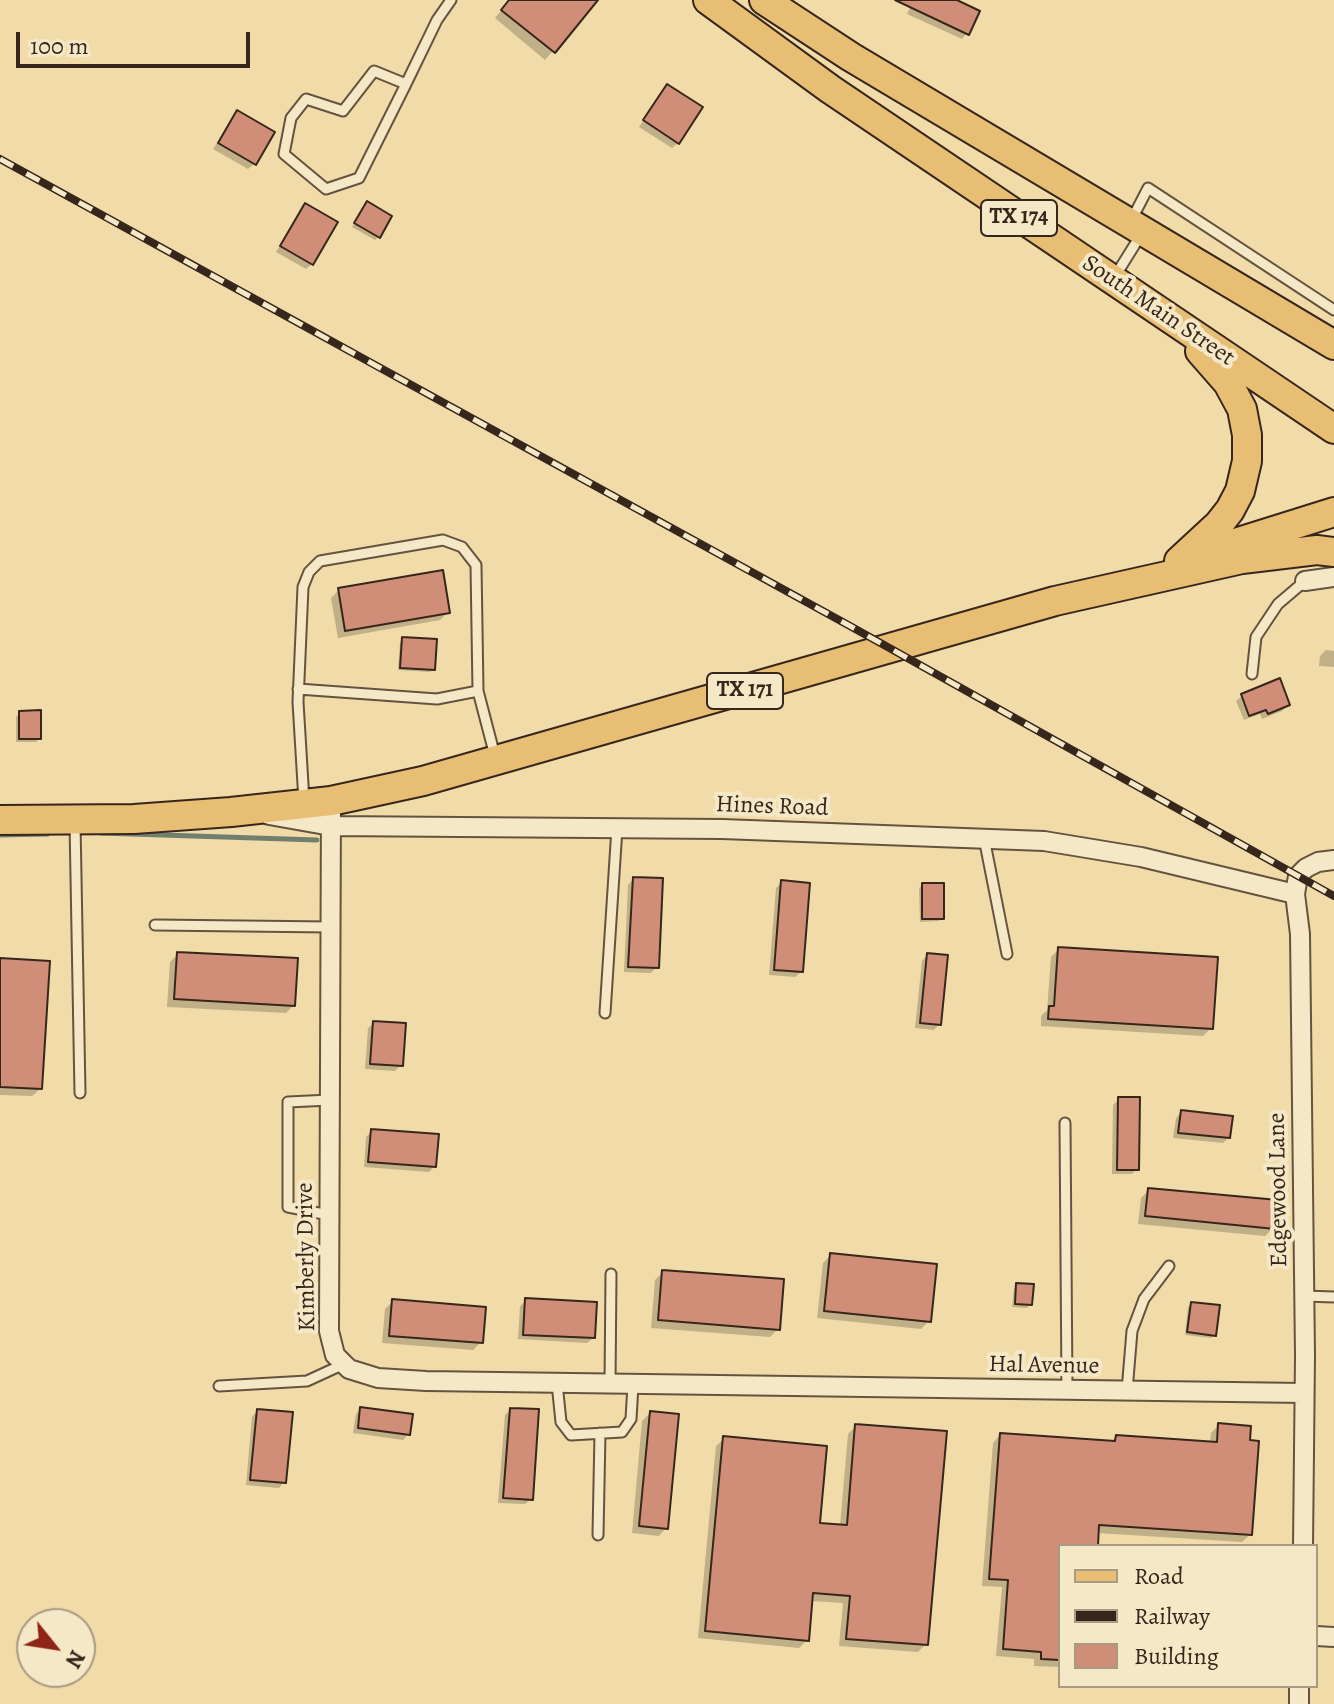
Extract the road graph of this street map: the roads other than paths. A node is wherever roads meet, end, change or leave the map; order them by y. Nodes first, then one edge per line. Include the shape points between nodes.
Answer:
1 (451, 0) edge
2 (708, 0) edge
3 (764, 0) edge
4 (406, 84) junction
5 (1137, 226) junction
6 (1113, 280) junction
7 (1334, 310) edge
8 (1173, 321) junction
9 (1334, 345) edge
10 (1334, 429) edge
11 (1334, 512) edge
12 (1334, 552) edge
13 (1179, 561) junction
14 (1334, 577) edge
15 (1305, 581) joint
16 (1055, 601) junction
17 (1252, 674) dead end
18 (298, 689) junction
19 (478, 691) junction
20 (496, 759) junction
21 (317, 812) junction
22 (0, 820) edge
23 (75, 820) junction
24 (617, 828) junction
25 (984, 838) junction
26 (1334, 860) edge
27 (1295, 894) junction
28 (155, 925) dead end
29 (330, 927) junction
30 (1007, 954) dead end
31 (605, 1013) dead end
32 (80, 1093) dead end
33 (330, 1100) junction
34 (1065, 1123) dead end
35 (329, 1215) junction
36 (1169, 1266) dead end
37 (611, 1274) dead end
38 (1304, 1296) junction
39 (1334, 1297) edge
40 (344, 1364) junction
41 (557, 1383) junction
42 (610, 1384) junction
43 (633, 1385) junction
44 (219, 1386) dead end
45 (1067, 1390) junction
46 (1127, 1391) junction
47 (1304, 1393) junction
48 (600, 1433) junction
49 (598, 1535) dead end
50 (1303, 1544) edge

1 - 4 lane
2 - 6 main road, South Main Street / TX 174
3 - 5 main road, TX 174
4 - 4 lane via 359,178 326,189 284,154 291,118 306,99 343,111 374,71
5 - 6 lane
5 - 7 lane via 1148,188
5 - 9 main road, TX 174
6 - 8 main road, South Main Street / TX 174
8 - 10 main road, South Main Street / TX 174
8 - 13 main road via 1228,383 1242,409 1247,435 1247,461 1235,500 1219,524
11 - 13 main road, TX 171
12 - 16 main road, TX 171 via 1242,559
13 - 16 main road, TX 171
14 - 15 street
15 - 17 lane via 1278,604 1256,637
16 - 20 main road, TX 171
18 - 19 lane via 437,699
18 - 19 lane via 303,587 309,572 320,561 443,540 462,547 476,565
18 - 21 lane
19 - 20 lane
20 - 21 main road, TX 171
21 - 23 main road, TX 171 via 243,810
21 - 24 street, Hines Road
21 - 29 street, Kimberly Drive
22 - 23 main road, TX 171
23 - 32 lane
24 - 25 street, Hines Road
24 - 31 lane
25 - 27 street, Hines Road via 1102,849
25 - 30 lane
26 - 27 street via 1306,868 1298,876
27 - 38 street, Edgewood Lane via 1300,934
28 - 29 lane
29 - 33 street, Kimberly Drive
33 - 35 street, Kimberly Drive
33 - 35 lane via 288,1102 288,1207
34 - 45 lane
35 - 40 street, Kimberly Drive via 329,1331 335,1355
36 - 46 lane via 1144,1299 1132,1331
37 - 42 lane
38 - 39 lane
38 - 47 street, Edgewood Lane
40 - 41 street via 378,1378
40 - 44 lane via 307,1381
41 - 42 street
41 - 48 lane via 561,1422 571,1435
42 - 43 street
43 - 45 street, Hal Avenue
43 - 48 lane via 631,1419 622,1432
45 - 46 street, Hal Avenue
46 - 47 street, Hal Avenue
47 - 50 street, Edgewood Lane
48 - 49 lane

